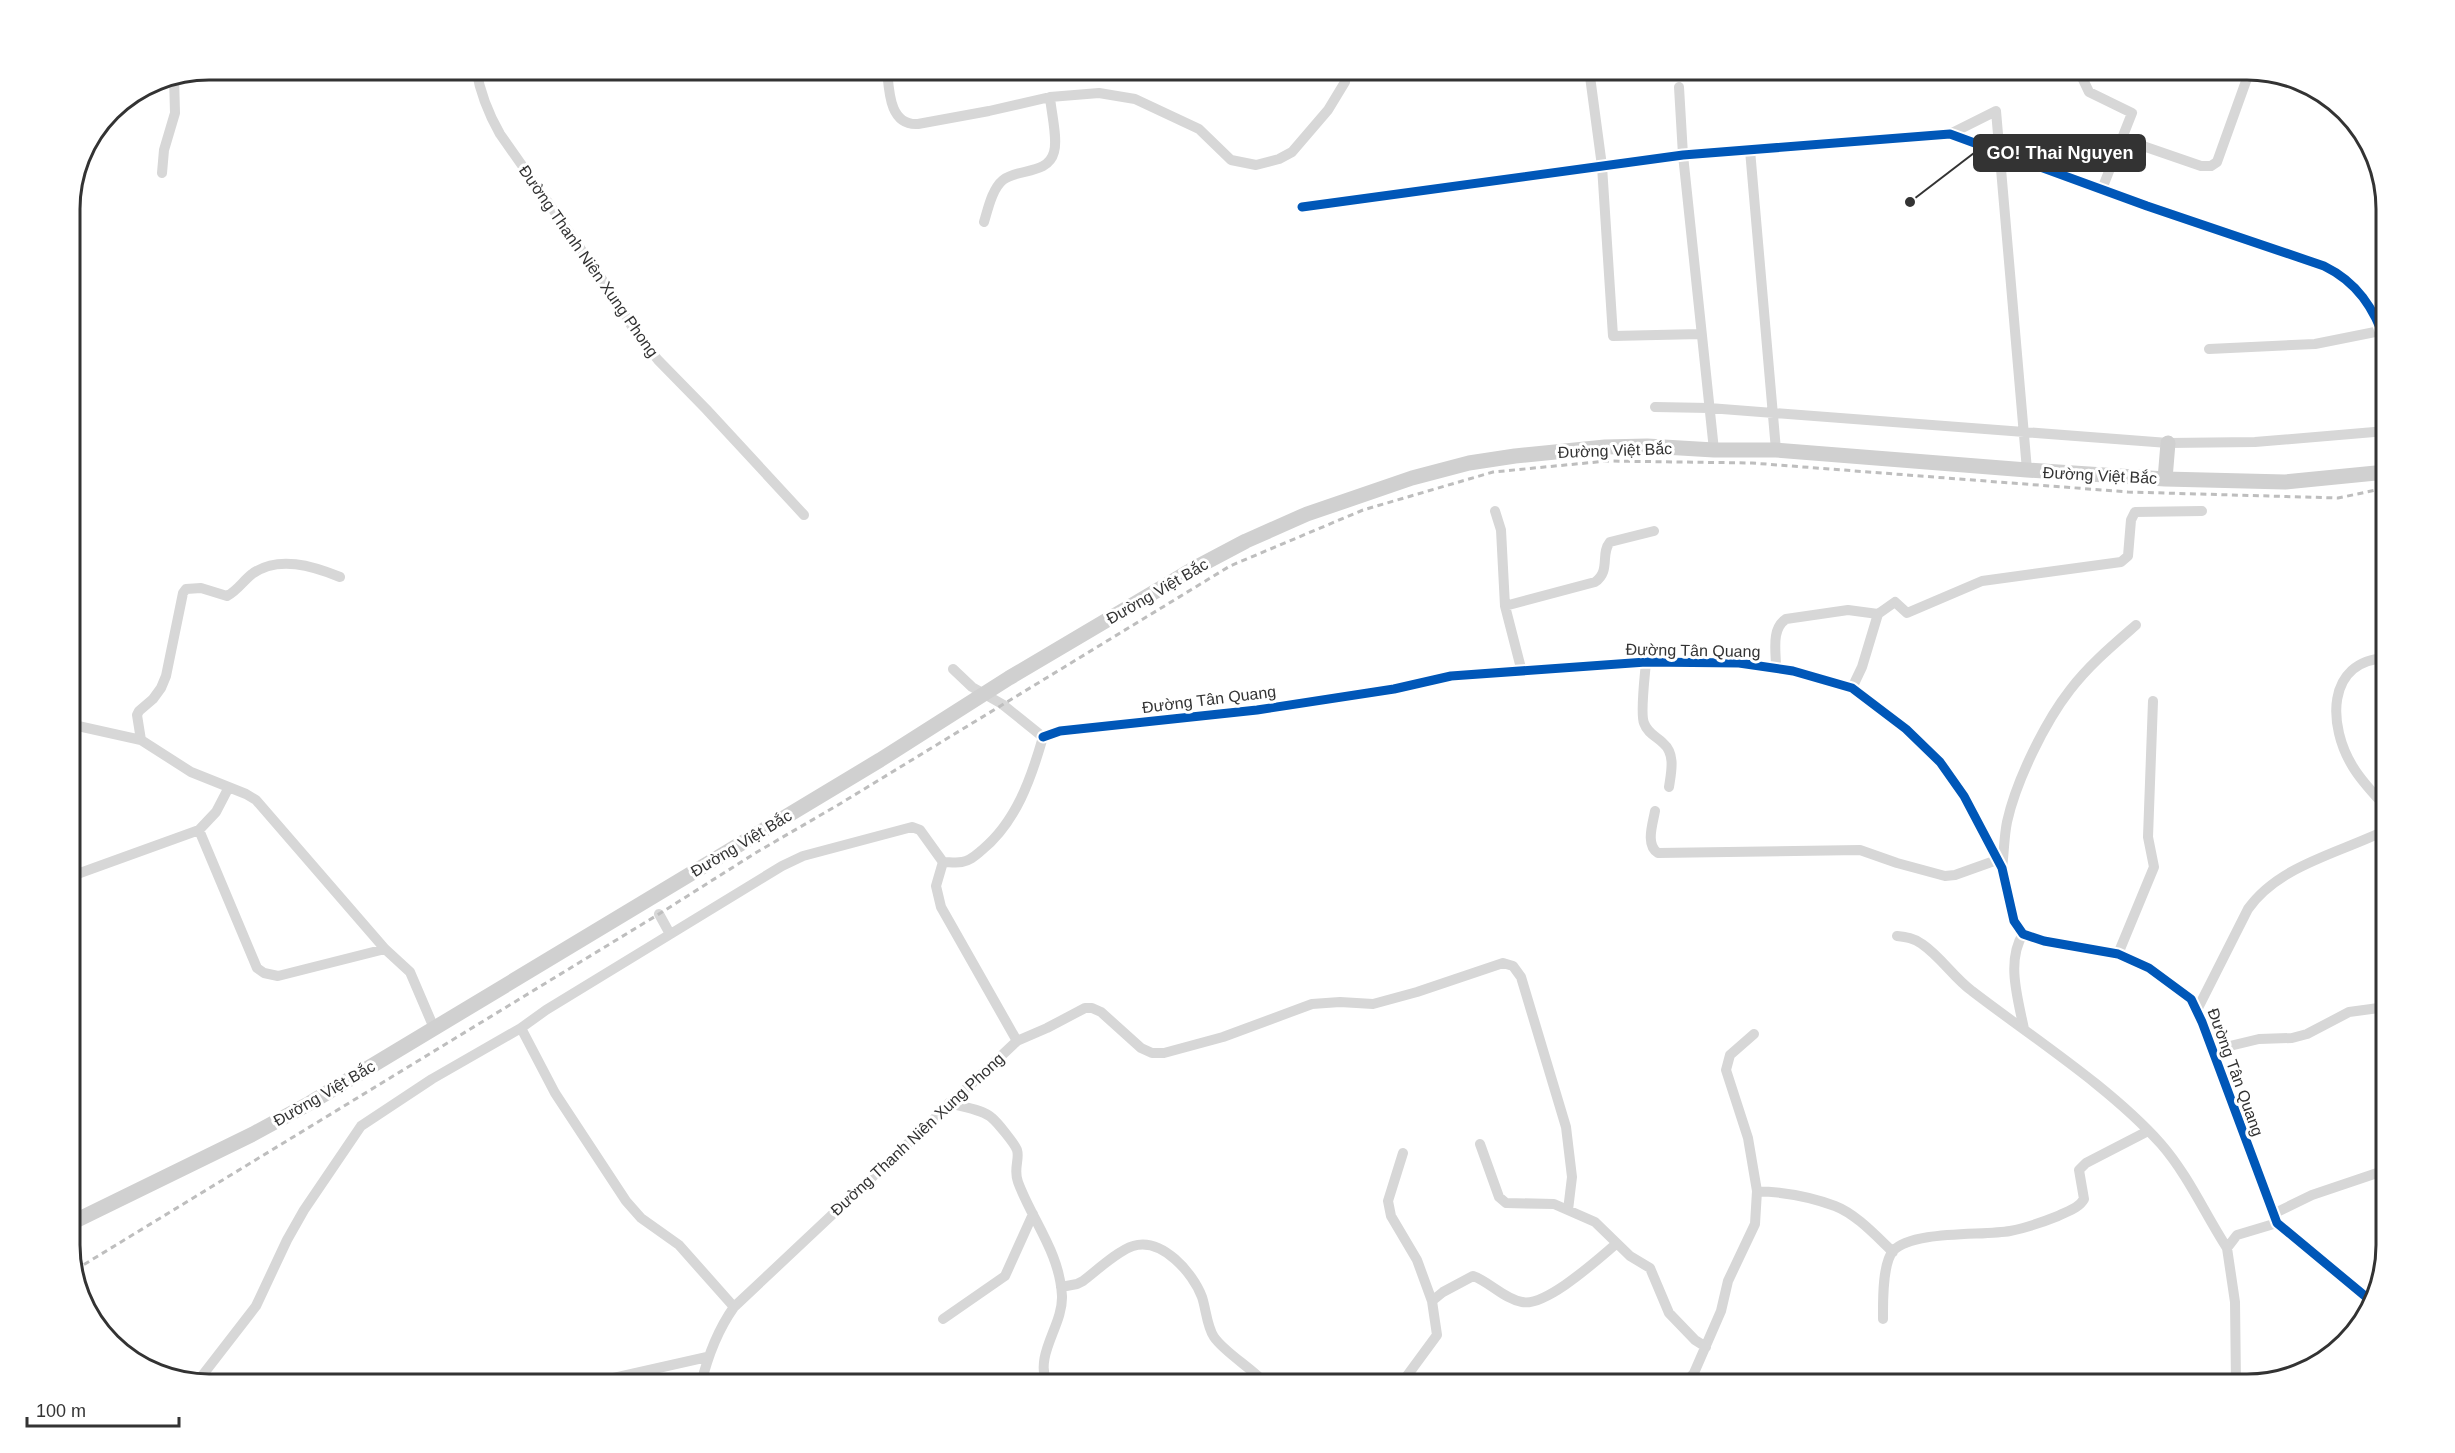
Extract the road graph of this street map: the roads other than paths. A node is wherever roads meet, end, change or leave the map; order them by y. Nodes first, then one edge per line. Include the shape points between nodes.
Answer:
1 (1345, 79) edge
2 (1590, 79) edge
3 (2083, 79) edge
4 (2247, 79) edge
5 (478, 80) edge
6 (889, 80) edge
7 (174, 84) edge
8 (1679, 87) dead end
9 (1050, 97) junction
10 (1950, 134) junction
11 (2143, 146) dead end
12 (1750, 150) junction
13 (2001, 152) junction
14 (1683, 155) junction
15 (1602, 166) junction
16 (162, 173) dead end
17 (2102, 189) junction
18 (1302, 207) dead end
19 (984, 222) dead end
20 (2375, 316) edge
21 (2375, 333) edge
22 (1700, 334) junction
23 (2209, 349) dead end
24 (1655, 407) dead end
25 (1709, 408) junction
26 (1774, 413) junction
27 (2375, 432) edge
28 (2024, 433) junction
29 (2168, 443) junction
30 (1714, 450) junction
31 (1776, 450) junction
32 (2027, 470) junction
33 (2375, 473) edge
34 (2165, 479) junction
35 (1495, 511) dead end
36 (2202, 511) dead end
37 (804, 515) dead end
38 (1654, 531) dead end
39 (340, 576) dead end
40 (1505, 606) junction
41 (1878, 614) junction
42 (2136, 625) dead end
43 (2375, 660) edge
44 (1646, 662) junction
45 (1776, 667) junction
46 (953, 669) dead end
47 (1522, 672) junction
48 (1852, 688) junction
49 (984, 694) junction
50 (2153, 701) dead end
51 (80, 726) edge
52 (1043, 737) junction
53 (141, 740) junction
54 (229, 787) junction
55 (1669, 787) dead end
56 (2376, 796) edge
57 (1655, 811) dead end
58 (199, 830) junction
59 (2376, 835) edge
60 (943, 862) junction
61 (2000, 864) junction
62 (80, 873) edge
63 (659, 914) dead end
64 (670, 934) junction
65 (2023, 934) junction
66 (1897, 936) dead end
67 (385, 949) junction
68 (2118, 954) junction
69 (2376, 1008) edge
70 (2197, 1010) junction
71 (434, 1028) junction
72 (521, 1028) junction
73 (2024, 1029) junction
74 (1754, 1034) dead end
75 (1017, 1041) junction
76 (2213, 1050) junction
77 (949, 1103) junction
78 (2148, 1131) junction
79 (1480, 1144) dead end
80 (1403, 1152) dead end
81 (2376, 1174) edge
82 (1758, 1191) junction
83 (1568, 1210) junction
84 (1033, 1214) junction
85 (80, 1219) edge
86 (2275, 1219) junction
87 (1616, 1244) junction
88 (2227, 1248) junction
89 (1893, 1252) junction
90 (1061, 1287) junction
91 (2365, 1296) edge
92 (1432, 1301) junction
93 (734, 1307) junction
94 (943, 1319) dead end
95 (1883, 1319) dead end
96 (1706, 1347) junction
97 (708, 1357) junction
98 (204, 1373) edge
99 (631, 1374) edge
100 (704, 1374) edge
101 (1044, 1374) edge
102 (1255, 1374) edge
103 (1408, 1374) edge
104 (1693, 1374) edge
105 (2236, 1374) edge

1 - 9 street via 1328,111 1292,152 1256,165 1232,160 1199,129 1135,99 1098,93
2 - 15 street
3 - 17 street via 2089,92 2132,113
4 - 11 street via 2217,162 2211,166
5 - 37 street, Đường Thanh Niên Xung Phong via 500,134 634,330
6 - 9 street via 894,111 912,125
7 - 16 street via 175,113
8 - 14 street
9 - 19 street via 1055,148 1052,158 1043,167 1004,180 991,200
10 - 12 street
10 - 13 street
10 - 13 street via 1996,111
12 - 14 street
12 - 26 street
13 - 17 street
13 - 28 street
14 - 15 street
14 - 22 street
15 - 18 street
15 - 22 street via 1613,336
17 - 20 street via 2342,274 2353,283
21 - 23 street via 2315,344
22 - 25 street
24 - 25 street
25 - 26 street
25 - 30 street
26 - 28 street
26 - 31 street
27 - 29 street via 2255,442
28 - 29 street
28 - 32 street
29 - 34 main road
30 - 31 main road, Đường Việt Bắc
30 - 49 main road, Đường Việt Bắc via 1605,447 1515,456 1469,463 1364,494 1307,514 1205,562
31 - 32 main road, Đường Việt Bắc
32 - 34 main road, Đường Việt Bắc
33 - 34 main road, Đường Việt Bắc via 2285,482
35 - 40 street via 1501,530
36 - 41 street via 2135,512 2128,556 2121,562 1989,580 1907,613 1895,602
38 - 40 street via 1610,542 1605,550 1604,570 1595,582
39 - 53 street via 317,567 285,564 254,573 227,596 201,588 186,589 161,688 137,715
40 - 47 street
41 - 45 street via 1848,609 1786,619 1776,631
41 - 48 street
42 - 61 street via 2071,689 2048,724 2018,787
43 - 56 street via 2349,672 2335,708 2352,766
44 - 45 street, Đường Tân Quang
44 - 47 street, Đường Tân Quang
44 - 55 street via 1643,722 1671,753
45 - 48 street, Đường Tân Quang
46 - 49 street
47 - 52 street, Đường Tân Quang via 1444,676 1403,688 1257,710 1060,731
48 - 61 street, Đường Tân Quang via 1906,729 1940,762 1964,796
49 - 52 street
49 - 71 main road, Đường Việt Bắc
50 - 68 street via 2148,837 2154,867
51 - 53 street
52 - 60 street via 1013,816 998,837 972,858
53 - 54 street via 191,772
54 - 58 street via 216,812
54 - 67 street via 256,800
57 - 61 street via 1650,844 1658,853 1860,850 1945,876
58 - 62 street
58 - 67 street via 257,969 278,975
59 - 70 street via 2298,869 2258,895
60 - 64 street via 920,830 912,827 803,856
60 - 75 street, Đường Thanh Niên Xung Phong via 936,886 941,907
61 - 65 street, Đường Tân Quang via 2014,921
63 - 64 street
64 - 72 street
65 - 68 street, Đường Tân Quang
65 - 73 street via 2015,955 2015,978
66 - 73 street via 1922,943 1969,989
67 - 71 street via 410,972
68 - 70 street, Đường Tân Quang via 2171,983 2191,999
69 - 76 street via 2349,1012 2292,1038 2259,1039
70 - 76 street, Đường Tân Quang
71 - 85 main road, Đường Việt Bắc via 253,1134
72 - 93 street via 555,1093 626,1201 641,1218 679,1245
72 - 98 street via 361,1126 298,1220 256,1306
73 - 78 street
74 - 82 street via 1730,1054 1726,1070 1748,1138
75 - 77 street, Đường Thanh Niên Xung Phong
75 - 83 street via 1084,1008 1092,1008 1141,1048 1164,1053 1223,1037 1312,1004 1373,1005 1503,963 1513,966 1521,977 1566,1127 1572,1177
76 - 86 street, Đường Tân Quang
77 - 84 street via 993,1118 1017,1150 1016,1175
77 - 93 street, Đường Thanh Niên Xung Phong
78 - 88 street via 2177,1164
78 - 89 street via 2079,1170 2084,1199 2071,1210 2009,1231 1936,1236
79 - 83 street via 1499,1197 1506,1203 1548,1203
80 - 92 street via 1389,1209 1417,1260
81 - 86 street via 2312,1195
82 - 89 street via 1836,1206
82 - 96 street via 1755,1224 1728,1281
83 - 87 street via 1595,1222
84 - 90 street via 1050,1244
84 - 94 street via 1005,1276
86 - 88 street via 2237,1235
86 - 91 street
87 - 92 street via 1573,1280 1532,1302 1507,1296 1473,1276
87 - 96 street via 1650,1268 1669,1314
88 - 105 street via 2235,1302
89 - 95 street via 1888,1265
90 - 101 street via 1061,1305 1044,1359
90 - 102 street via 1083,1281 1131,1246 1154,1248 1187,1269 1202,1298 1213,1335
92 - 103 street via 1437,1335
93 - 97 street, Đường Thanh Niên Xung Phong via 720,1326
96 - 104 street
97 - 99 street
97 - 100 street, Đường Thanh Niên Xung Phong

